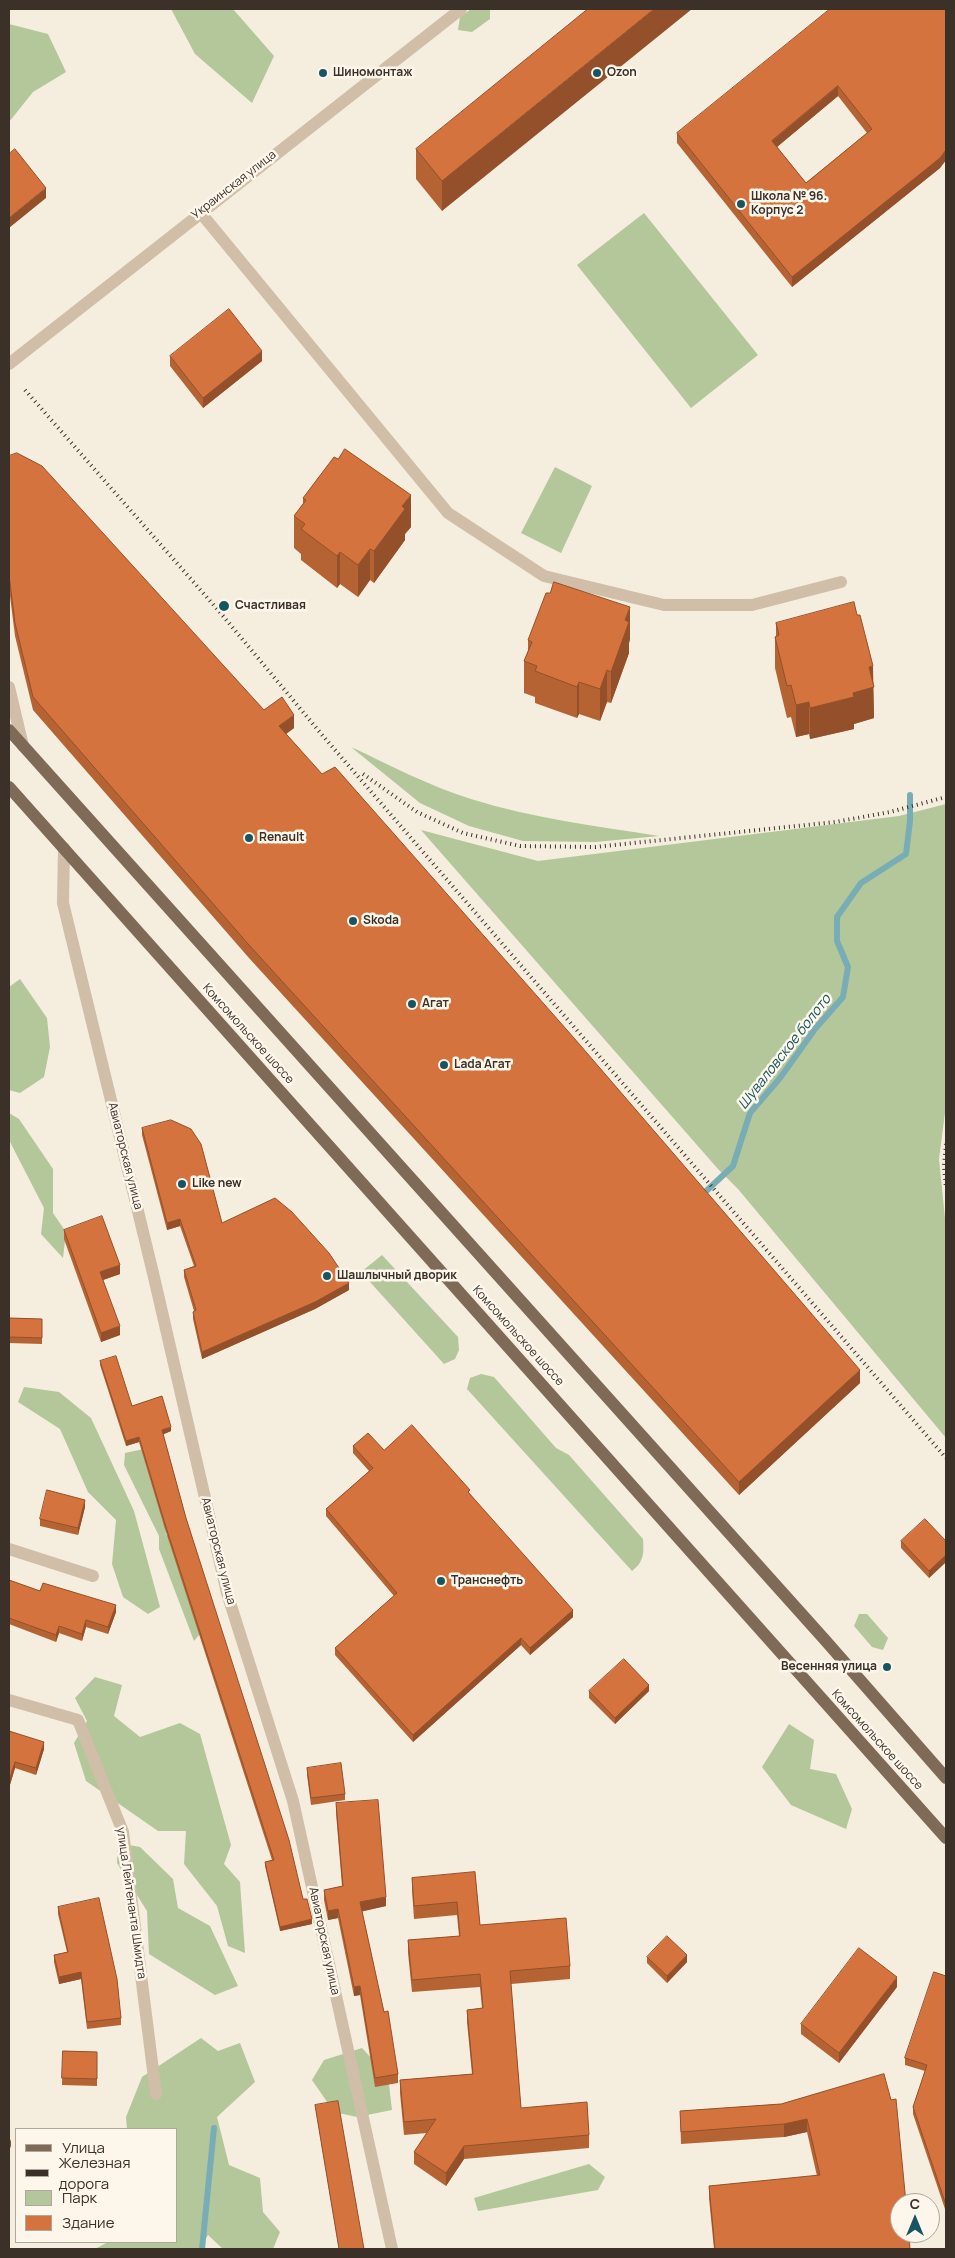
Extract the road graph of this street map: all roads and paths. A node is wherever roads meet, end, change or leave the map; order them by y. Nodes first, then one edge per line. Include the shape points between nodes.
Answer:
1 (461, 9) edge
2 (200, 212) junction
3 (9, 364) edge
4 (841, 582) dead end
5 (9, 687) edge
6 (9, 730) edge
7 (23, 746) junction
8 (9, 787) edge
9 (64, 848) junction
10 (9, 1549) edge
11 (93, 1576) dead end
12 (9, 1700) edge
13 (946, 1778) edge
14 (946, 1838) edge
15 (156, 2094) dead end
16 (392, 2249) edge

1 - 2 street, Украинская улица
2 - 3 street, Украинская улица
2 - 4 street via 448,513 544,576 664,605 752,605
5 - 7 street
6 - 7 main road, Комсомольское шоссе
7 - 13 main road, Комсомольское шоссе
8 - 9 main road, Комсомольское шоссе
9 - 14 main road, Комсомольское шоссе
9 - 16 street, Авиаторская улица via 63,903 227,1593 293,1801
10 - 11 street
12 - 15 street, улица Лейтенанта Шмидта via 78,1720 123,1832

